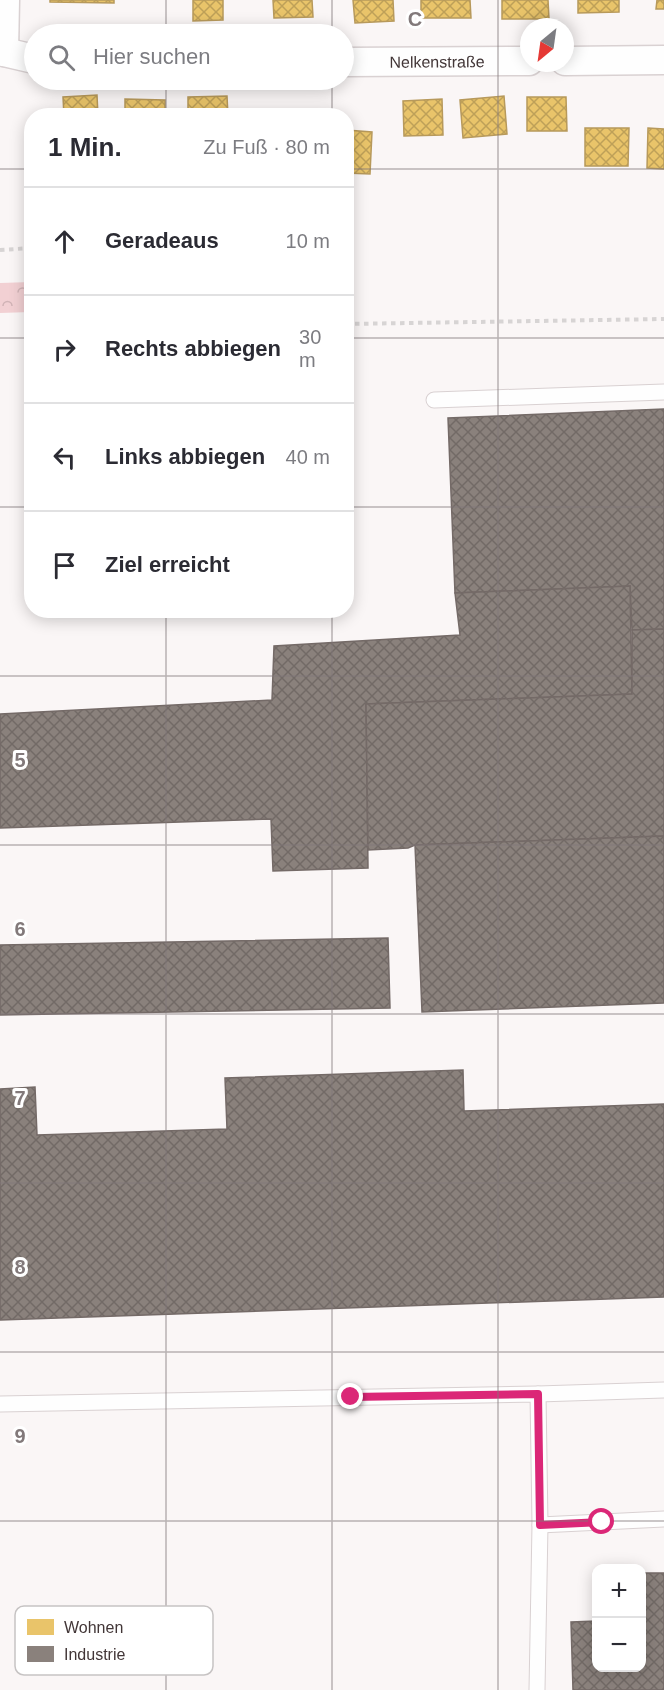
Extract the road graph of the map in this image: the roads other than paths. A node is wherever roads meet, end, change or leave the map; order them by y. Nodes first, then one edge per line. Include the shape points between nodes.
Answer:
1 (5, 0) edge
2 (2, 51) edge
3 (24, 56) edge
4 (664, 60) edge
5 (520, 61) edge
6 (574, 61) edge
7 (354, 62) edge
8 (664, 392) edge
9 (434, 400) dead end
10 (664, 1390) edge
11 (538, 1394) junction
12 (0, 1404) edge
13 (664, 1519) edge
14 (540, 1525) junction
15 (537, 1690) edge

1 - 2 street
2 - 3 street
4 - 6 street
5 - 7 street, Nelkenstraße
8 - 9 lane
10 - 11 lane
11 - 12 lane
11 - 14 lane
13 - 14 lane
14 - 15 lane

